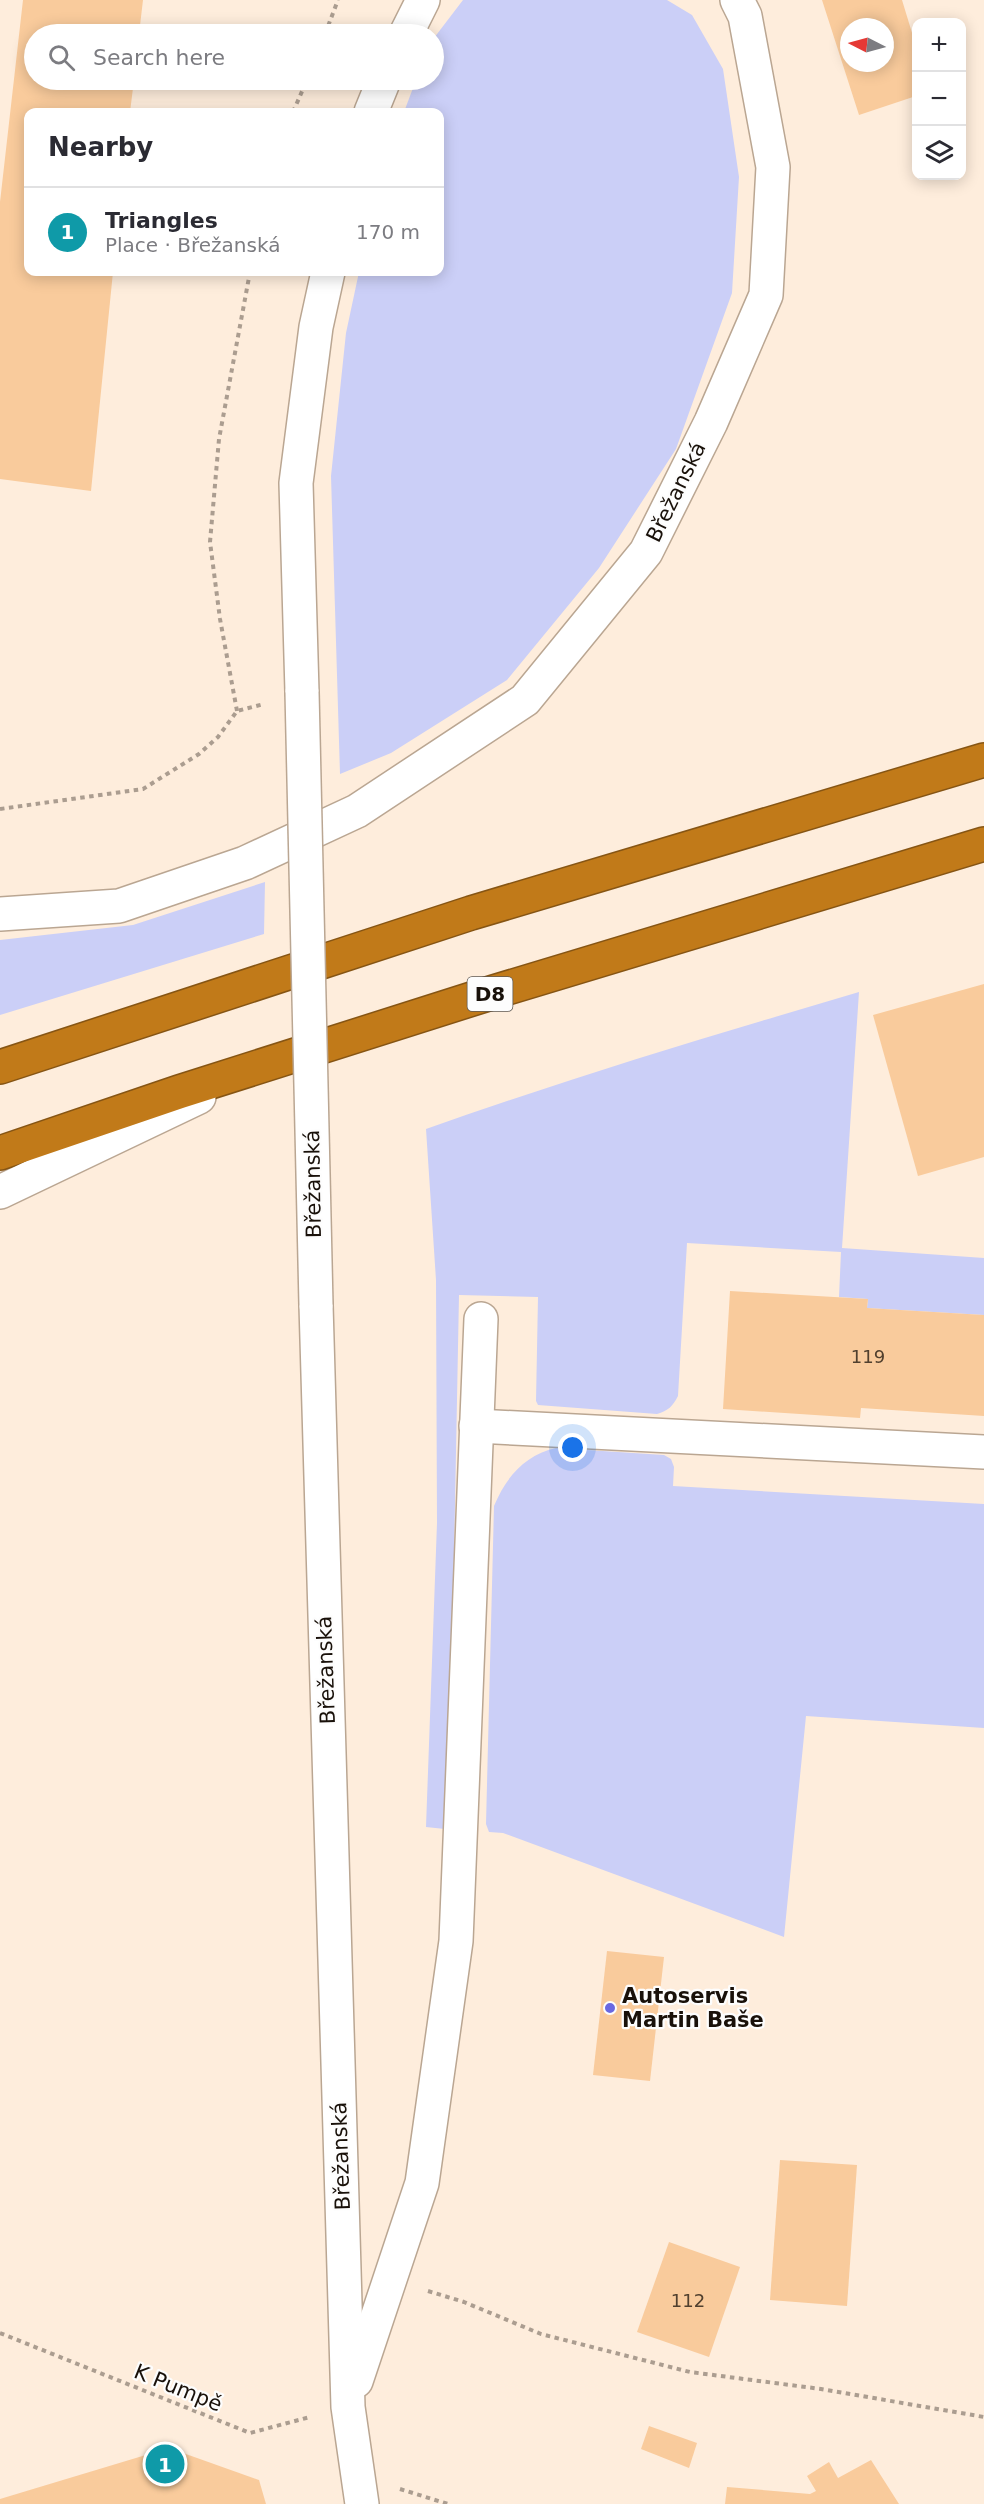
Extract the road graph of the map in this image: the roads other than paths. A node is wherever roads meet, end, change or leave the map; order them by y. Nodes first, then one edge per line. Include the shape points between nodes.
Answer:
1 (423, 0) edge
2 (734, 5) edge
3 (411, 24) edge
4 (380, 90) edge
5 (373, 108) edge
6 (327, 276) edge
7 (984, 760) edge
8 (984, 844) edge
9 (0, 914) edge
10 (265, 1065) junction
11 (0, 1067) edge
12 (0, 1153) edge
13 (0, 1192) edge
14 (481, 1319) dead end
15 (476, 1426) junction
16 (984, 1452) edge
17 (348, 2407) junction
18 (362, 2504) edge

1 - 3 street
2 - 9 street, Břežanská via 773,168 766,295 711,422 646,552 525,700 357,810 245,863 119,906
4 - 5 street
6 - 17 street, Břežanská, bridge via 316,327 296,483
7 - 11 highway via 471,913
8 - 10 highway, D8
10 - 12 highway, D8
10 - 13 street
14 - 15 street
15 - 16 street
15 - 17 street via 456,1941 422,2183
17 - 18 street, Břežanská

